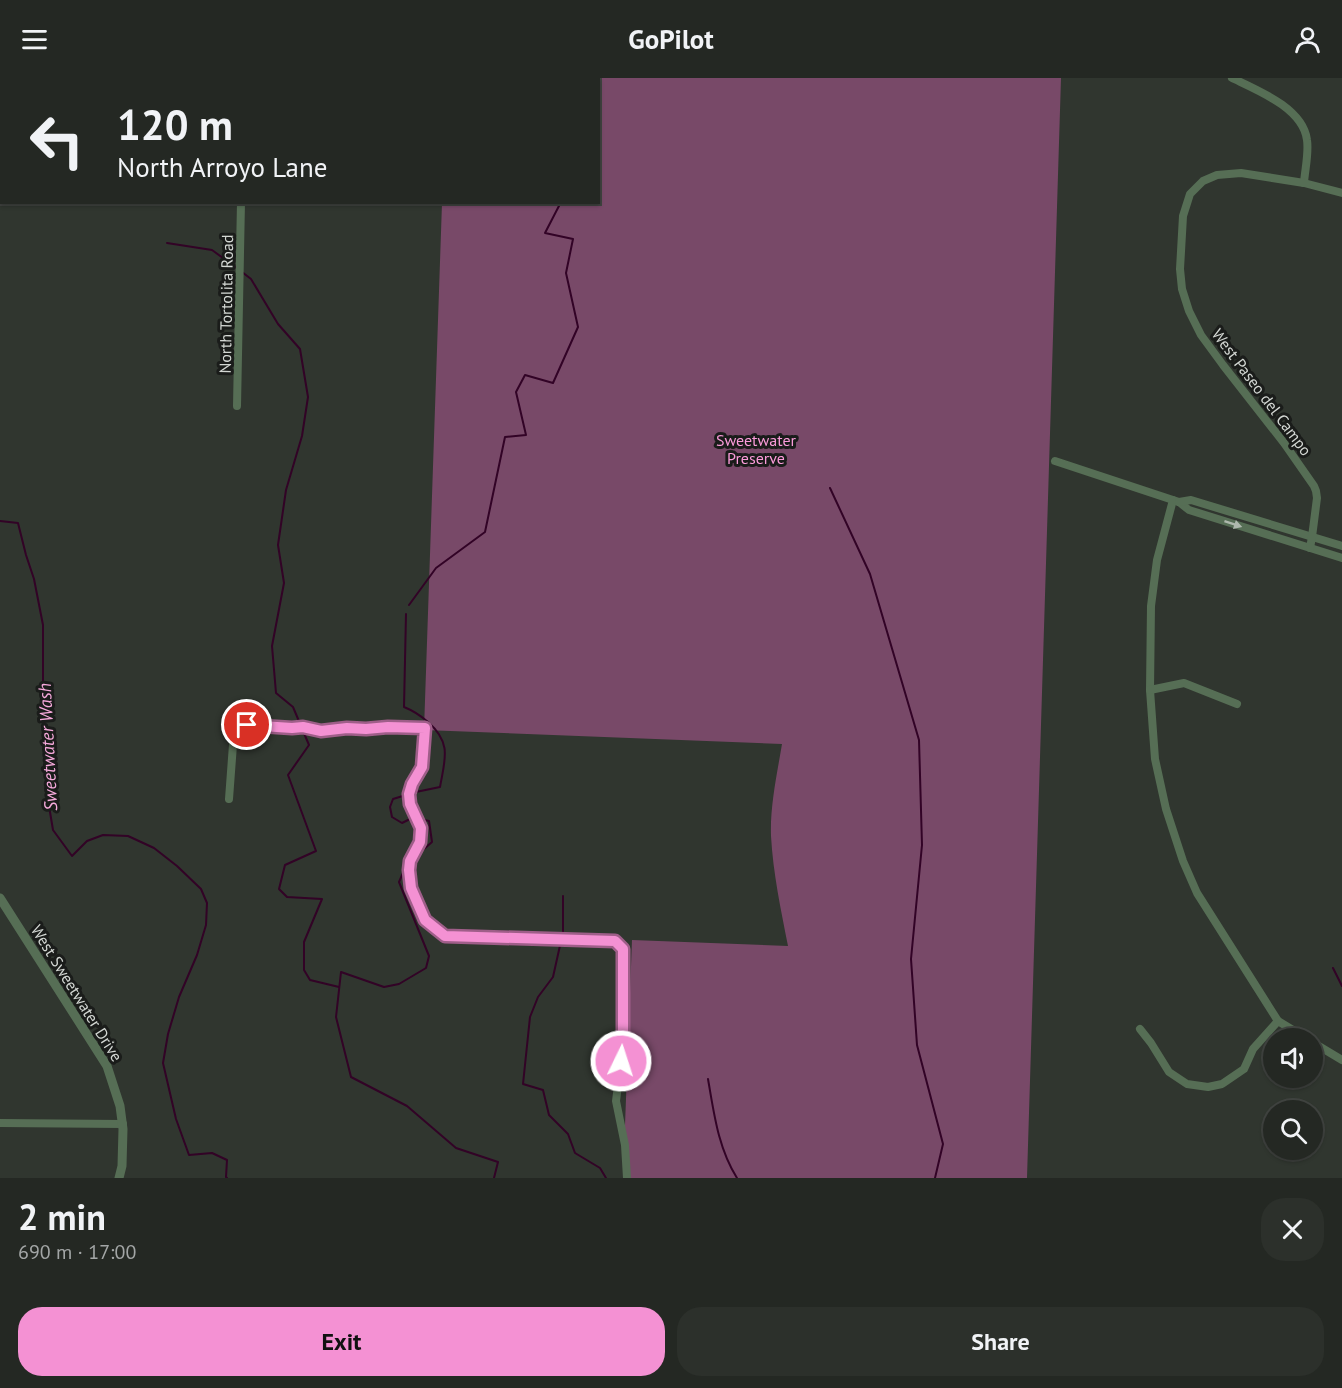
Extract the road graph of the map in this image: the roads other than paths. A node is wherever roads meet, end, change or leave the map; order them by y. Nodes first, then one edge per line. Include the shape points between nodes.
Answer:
1 (1232, 78) edge
2 (1304, 183) junction
3 (1342, 193) edge
4 (241, 204) edge
5 (237, 406) dead end
6 (1055, 461) dead end
7 (1176, 501) junction
8 (1312, 537) junction
9 (1342, 546) edge
10 (1310, 548) junction
11 (1342, 558) edge
12 (1150, 690) junction
13 (1237, 704) dead end
14 (229, 799) dead end
15 (1, 900) edge
16 (1278, 1021) junction
17 (1290, 1028) edge
18 (1140, 1029) dead end
19 (1323, 1049) edge
20 (1342, 1060) edge
21 (0, 1123) edge
22 (123, 1124) junction
23 (119, 1178) edge
24 (627, 1178) edge

1 - 2 street via 1280,103 1304,128
2 - 3 street, West Paseo del Campo
2 - 8 street, West Paseo del Campo via 1241,173 1203,181 1190,194 1183,216 1180,269 1189,311 1202,335 1314,486 1317,498
4 - 5 street, North Tortolita Road
6 - 7 street
7 - 8 street via 1191,500
7 -> 10 street via 1189,510
7 - 12 street via 1156,567 1151,606
8 - 9 street
8 - 10 street, West Paseo del Campo
10 - 11 street
12 - 13 street via 1184,683
12 - 16 street via 1155,759 1182,861 1197,893
14 - 24 street via 234,731 239,727 303,727 321,731 425,728 422,767 409,794 421,828 420,842 410,861 411,888 425,920 445,936 615,941 623,949 623,1046 616,1101
15 - 22 street, West Sweetwater Drive via 107,1066
16 - 17 street
16 - 18 street via 1253,1049 1244,1069 1222,1084 1208,1087 1187,1084 1169,1072
19 - 20 street
21 - 22 street
22 - 23 street, West Sweetwater Drive

